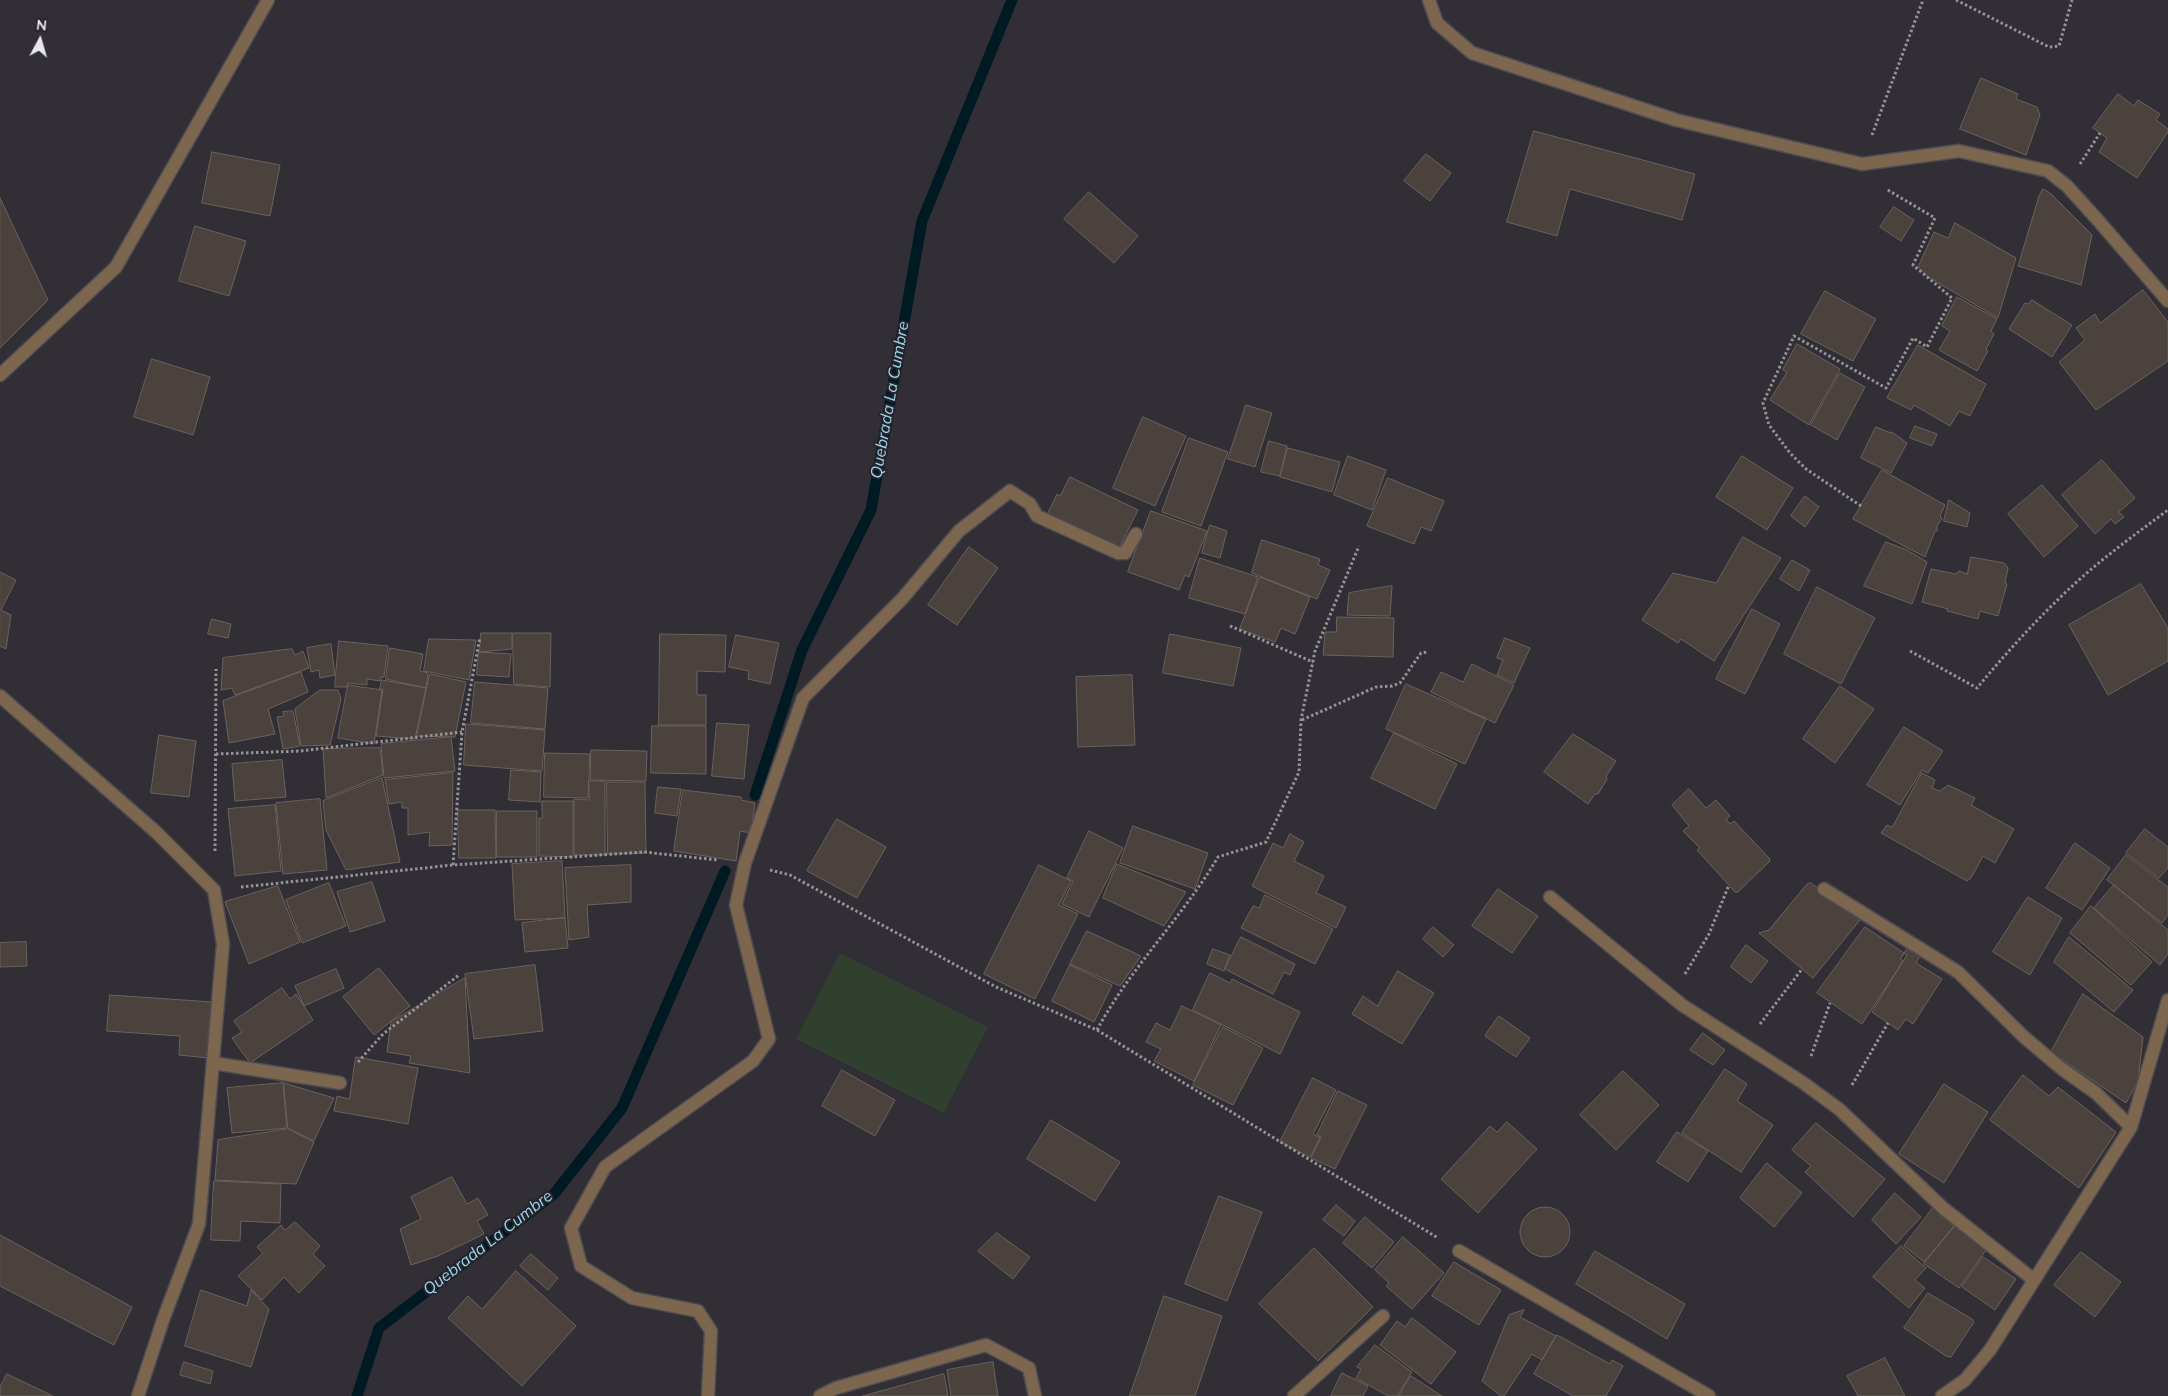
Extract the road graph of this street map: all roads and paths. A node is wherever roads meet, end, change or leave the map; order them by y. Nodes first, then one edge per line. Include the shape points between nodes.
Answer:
1 (268, 0) edge
2 (1429, 0) edge
3 (1923, 0) edge
4 (1956, 0) edge
5 (2072, 0) edge
6 (2100, 132) dead end
7 (1862, 164) junction
8 (2067, 186) junction
9 (2168, 301) edge
10 (0, 375) edge
11 (1861, 506) dead end
12 (2168, 510) edge
13 (1136, 534) dead end
14 (1359, 546) dead end
15 (1230, 626) dead end
16 (480, 637) dead end
17 (1910, 651) dead end
18 (1428, 652) dead end
19 (1313, 662) junction
20 (216, 669) dead end
21 (0, 696) edge
22 (1301, 720) junction
23 (462, 732) junction
24 (216, 754) junction
25 (745, 863) junction
26 (453, 865) junction
27 (1729, 885) dead end
28 (1824, 889) dead end
29 (214, 890) junction
30 (1550, 897) dead end
31 (1802, 969) dead end
32 (459, 974) dead end
33 (1672, 997) junction
34 (2168, 1000) edge
35 (1830, 1003) dead end
36 (1888, 1022) dead end
37 (1097, 1030) junction
38 (1743, 1046) junction
39 (213, 1063) junction
40 (1802, 1082) junction
41 (340, 1083) joint
42 (1839, 1109) junction
43 (2131, 1127) junction
44 (1459, 1251) joint
45 (2034, 1280) junction
46 (1383, 1316) dead end
47 (138, 1396) edge
48 (708, 1396) edge
49 (820, 1396) edge
50 (1035, 1396) edge
51 (1294, 1396) edge
52 (1709, 1396) edge
53 (1942, 1396) edge

1 - 10 street via 116,268
2 - 7 street via 1437,23 1472,53 1676,120
3 - 7 path
4 - 5 path via 2049,47 2059,46
6 - 8 path
7 - 8 street via 1959,151 2048,171
7 - 11 path via 1870,176 1891,193 1935,218 1912,265 1952,298 1927,347 1913,338 1886,388 1794,336 1764,403 1769,425 1790,453 1806,469
8 - 9 street
12 - 17 path via 2069,589 2015,642 1977,688
13 - 25 street via 1125,553 1118,553 1037,516 1030,504 1010,491 959,531 902,599 802,698
14 - 19 path
15 - 19 path
16 - 23 path
18 - 22 path via 1421,652 1400,683 1376,687
19 - 22 path
20 - 24 path
21 - 29 street via 156,832
22 - 37 path via 1299,772 1266,842 1218,857 1111,1003
23 - 24 path via 300,751
23 - 26 path
24 - 29 path
25 - 26 path via 644,852
25 - 37 path via 790,875 996,987
25 - 48 street via 736,905 769,1040 753,1062 606,1167 571,1228 581,1266 632,1298 698,1312 711,1331
26 - 29 path
27 - 33 path via 1709,934
28 - 43 street via 1958,972 2024,1037 2096,1092
29 - 39 street via 222,944
30 - 33 street
31 - 38 path
32 - 41 path via 383,1034
33 - 38 street
34 - 43 street
35 - 40 path
36 - 42 path
37 - 44 path
38 - 40 street
39 - 41 street
39 - 47 street via 199,1224
40 - 42 street
42 - 45 street via 1943,1208
43 - 45 street
44 - 52 street
45 - 53 street via 1990,1350 1966,1380
46 - 51 street
49 - 50 street via 836,1388 986,1345 1029,1368

